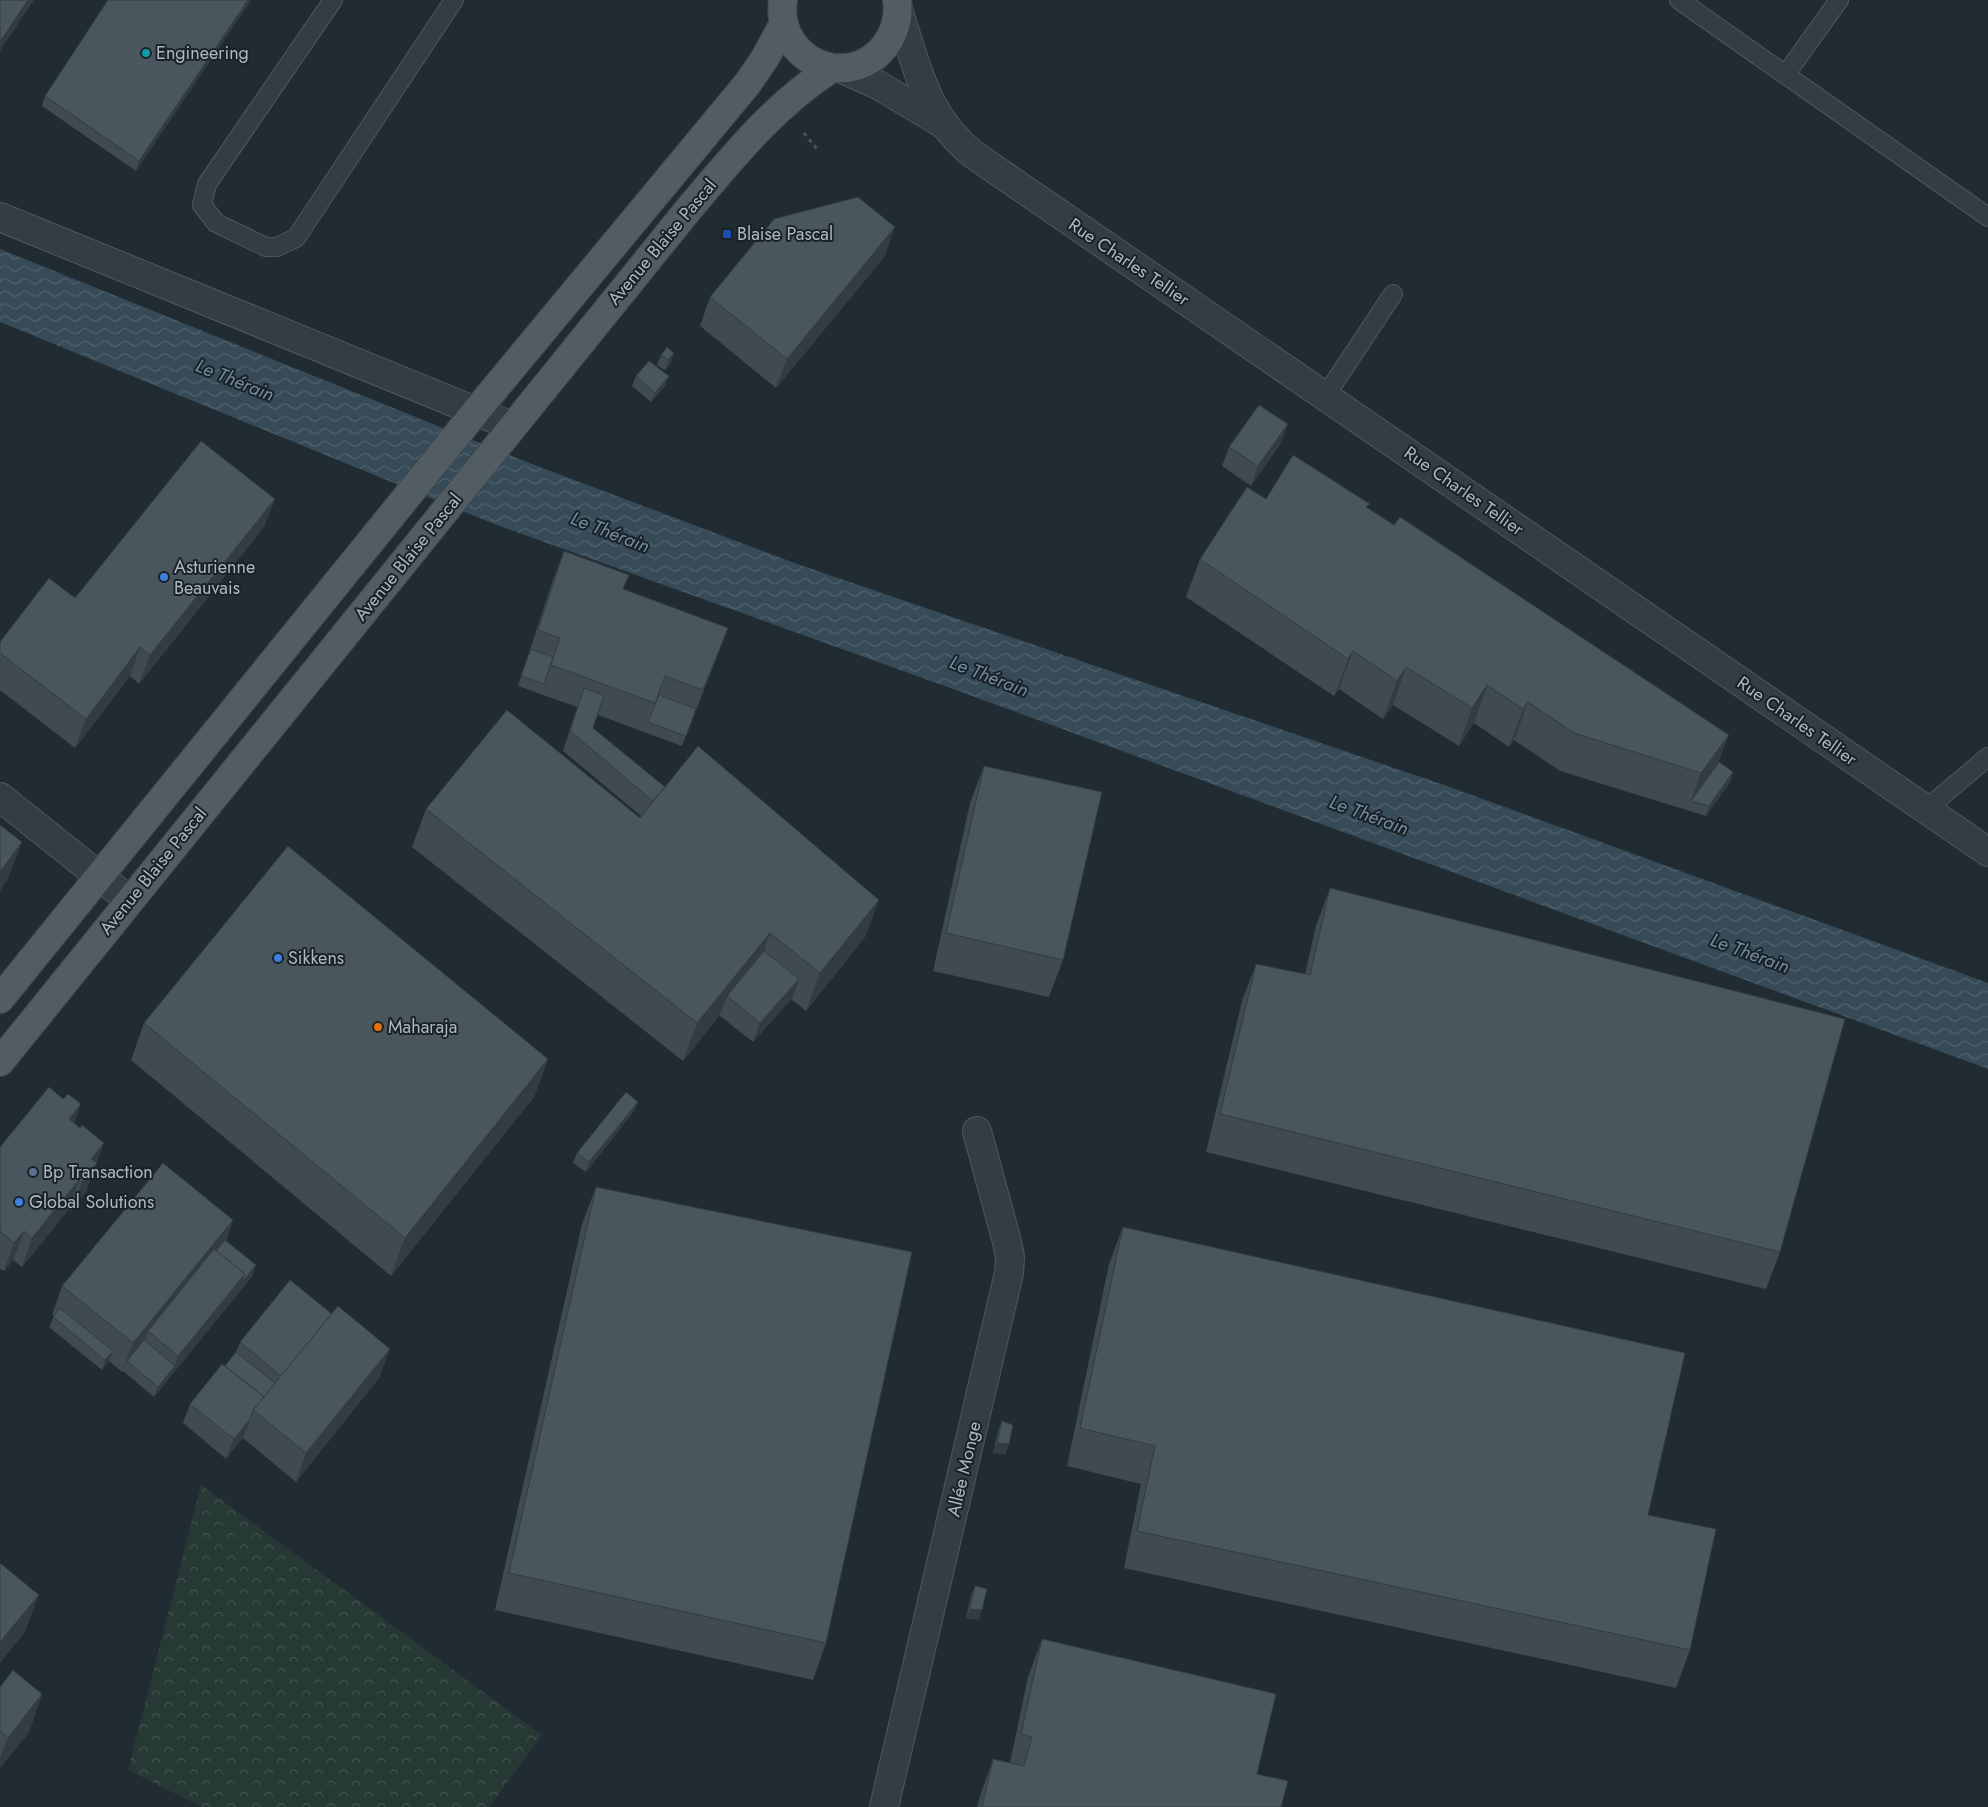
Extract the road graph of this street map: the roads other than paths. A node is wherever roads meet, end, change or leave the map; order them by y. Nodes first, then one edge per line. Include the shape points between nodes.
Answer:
1 (333, 0) edge
2 (454, 0) edge
3 (1679, 0) edge
4 (1839, 0) edge
5 (897, 5) edge
6 (780, 9) edge
7 (836, 68) junction
8 (1786, 74) junction
9 (944, 125) junction
10 (1988, 216) edge
11 (0, 217) edge
12 (1393, 294) dead end
13 (1326, 395) junction
14 (471, 418) junction
15 (508, 431) junction
16 (1988, 757) edge
17 (0, 797) edge
18 (1924, 810) junction
19 (1986, 848) edge
20 (98, 876) junction
21 (129, 900) junction
22 (0, 999) edge
23 (0, 1062) edge
24 (977, 1131) dead end
25 (884, 1807) edge

1 - 2 lane via 207,184 202,205 216,223 266,247 277,248 296,238
3 - 8 lane
4 - 8 lane
5 - 7 main road, Avenue Blaise Pascal via 893,32 881,51 862,64
5 - 9 street, Rue Charles Tellier via 930,104
6 - 7 main road, Avenue Blaise Pascal via 794,45 804,56 818,64
6 - 14 main road, Avenue Blaise Pascal via 765,58 748,83
7 - 9 street, Rue Charles Tellier via 878,85
7 - 15 main road, Avenue Blaise Pascal via 810,82 779,107 740,149
8 - 10 lane
9 - 13 street, Rue Charles Tellier via 991,168
11 - 14 street
12 - 13 lane
13 - 18 street, Rue Charles Tellier
14 - 15 street
14 - 20 main road, Avenue Blaise Pascal
15 - 21 main road, Avenue Blaise Pascal
16 - 18 lane
17 - 20 street
18 - 19 street, Rue Charles Tellier
20 - 21 street
20 - 22 main road, Avenue Blaise Pascal
21 - 23 main road, Avenue Blaise Pascal
24 - 25 street, Allée Monge via 1007,1242 1009,1273

